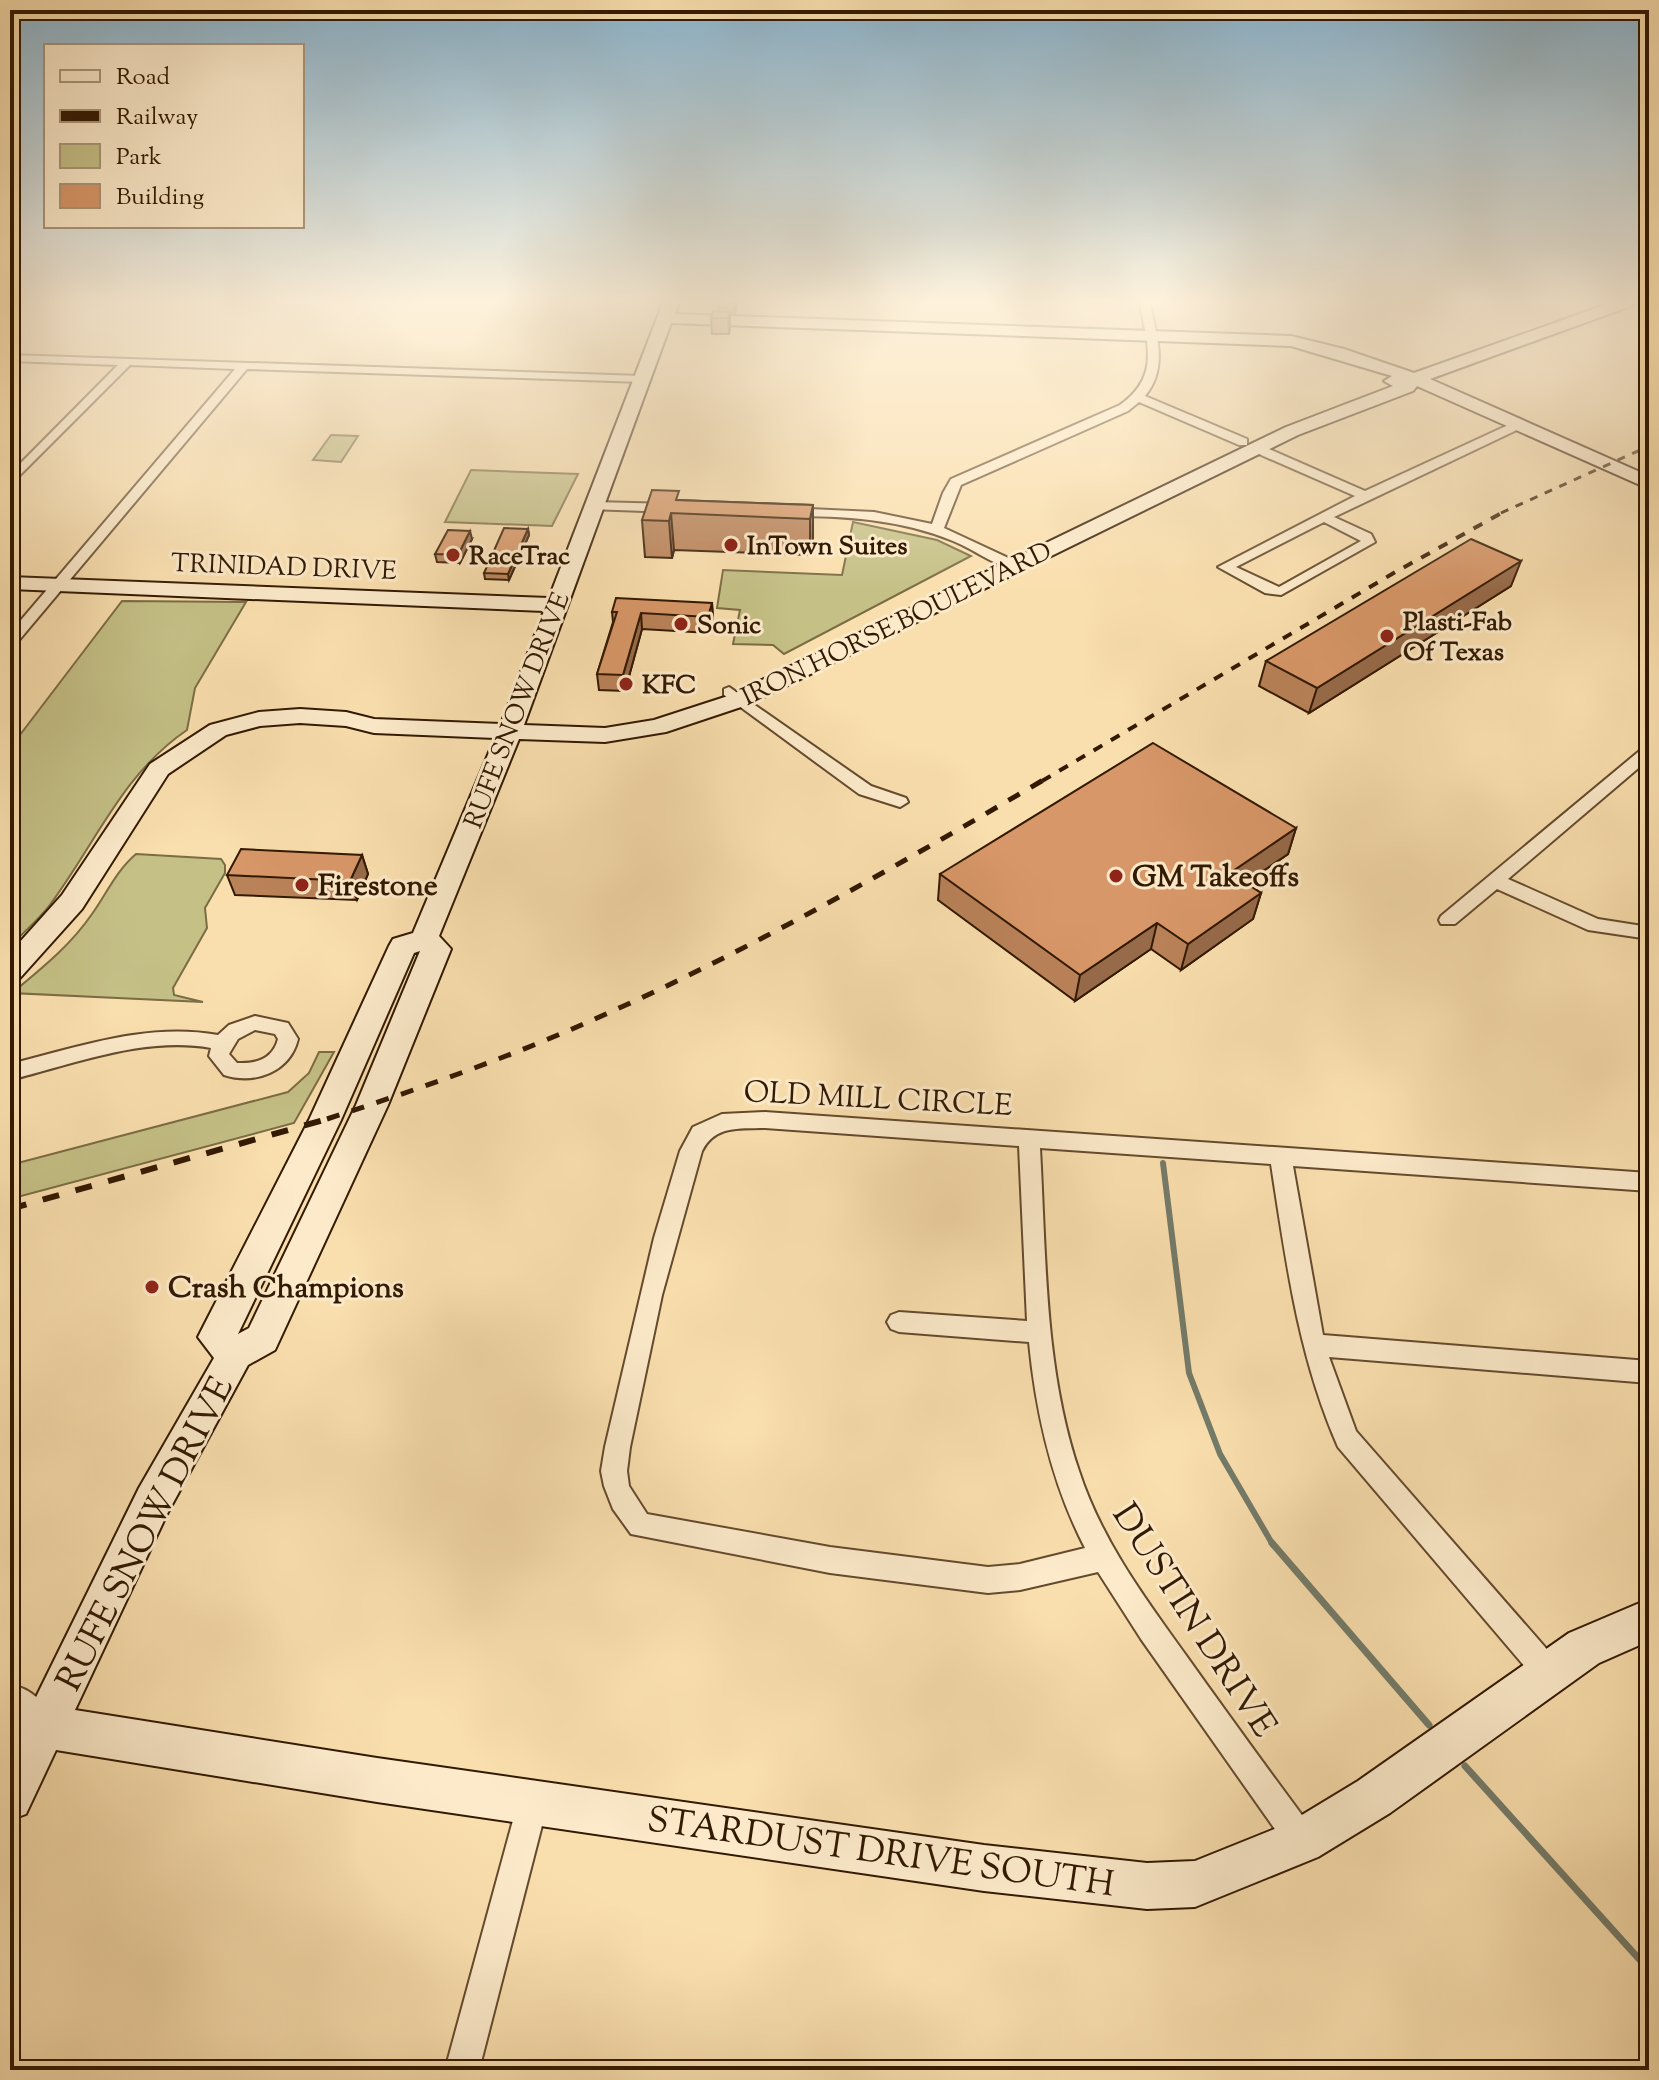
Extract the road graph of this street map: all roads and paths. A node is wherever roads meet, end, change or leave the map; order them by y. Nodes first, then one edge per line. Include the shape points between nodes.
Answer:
1 (93, 397) edge
2 (218, 397) edge
3 (635, 397) edge
4 (1380, 397) edge
5 (1454, 397) edge
6 (1139, 398) joint
7 (1517, 425) junction
8 (1250, 445) junction
9 (10, 481) edge
10 (1649, 483) edge
11 (1366, 496) junction
12 (594, 506) junction
13 (688, 509) edge
14 (771, 512) edge
15 (1324, 517) junction
16 (936, 530) junction
17 (1005, 562) junction
18 (10, 583) edge
19 (59, 585) junction
20 (557, 605) junction
21 (10, 642) edge
22 (734, 696) junction
23 (511, 727) junction
24 (1649, 751) edge
25 (900, 802) dead end
26 (1495, 881) junction
27 (1448, 920) dead end
28 (1649, 933) edge
29 (10, 971) edge
30 (222, 1043) dead end
31 (10, 1072) edge
32 (1029, 1138) junction
33 (1280, 1155) junction
34 (1649, 1182) edge
35 (899, 1322) dead end
36 (1040, 1332) junction
37 (1315, 1345) junction
38 (1649, 1372) edge
39 (1104, 1557) junction
40 (1649, 1620) edge
41 (1548, 1672) junction
42 (10, 1699) edge
43 (27, 1732) edge
44 (10, 1798) edge
45 (533, 1802) junction
46 (1302, 1841) junction
47 (462, 2070) edge

1 - 9 street
2 - 19 street
3 - 12 street, RUFE SNOW DRIVE
4 - 8 street, IRON HORSE BOULEVARD
5 - 7 street
6 - 8 street
6 - 16 street via 968,474 949,491
7 - 10 street
7 - 11 street
8 - 11 street
8 - 17 street, IRON HORSE BOULEVARD
11 - 15 street
12 - 13 street
12 - 20 street, RUFE SNOW DRIVE
14 - 16 street via 848,512
15 - 15 street via 1257,551 1225,567 1281,591 1368,542
16 - 17 street
17 - 22 street, IRON HORSE BOULEVARD
18 - 19 street, TRINIDAD DRIVE
19 - 20 street, TRINIDAD DRIVE
19 - 21 street
20 - 23 street, RUFE SNOW DRIVE
22 - 23 street, IRON HORSE BOULEVARD via 699,715 627,733
22 - 25 street via 865,790
23 - 29 street, IRON HORSE BOULEVARD via 374,726 300,716 218,730 159,769 72,902
23 - 43 street, RUFE SNOW DRIVE via 424,939 437,949 359,1134 262,1339 235,1354
24 - 26 street
26 - 27 street
26 - 28 street via 1595,925
30 - 31 street via 195,1039 128,1045
32 - 33 street, OLD MILL CIRCLE
32 - 36 street, DUSTIN DRIVE
32 - 39 street, OLD MILL CIRCLE via 765,1120 716,1122 699,1133 672,1213 620,1426 614,1474 623,1504 640,1525 800,1555 988,1580
33 - 34 street, OLD MILL CIRCLE
33 - 37 street
35 - 36 street
36 - 39 street, DUSTIN DRIVE via 1054,1430 1066,1473
37 - 38 street
37 - 41 street via 1347,1439
39 - 46 street, DUSTIN DRIVE
40 - 41 street, STARDUST DRIVE SOUTH via 1584,1648
41 - 46 street, STARDUST DRIVE SOUTH via 1374,1797
42 - 43 street via 18,1700
43 - 44 street, RUFE SNOW DRIVE
43 - 45 street, STARDUST DRIVE SOUTH
45 - 46 street, STARDUST DRIVE SOUTH via 984,1868 1147,1886 1195,1884
45 - 47 street

